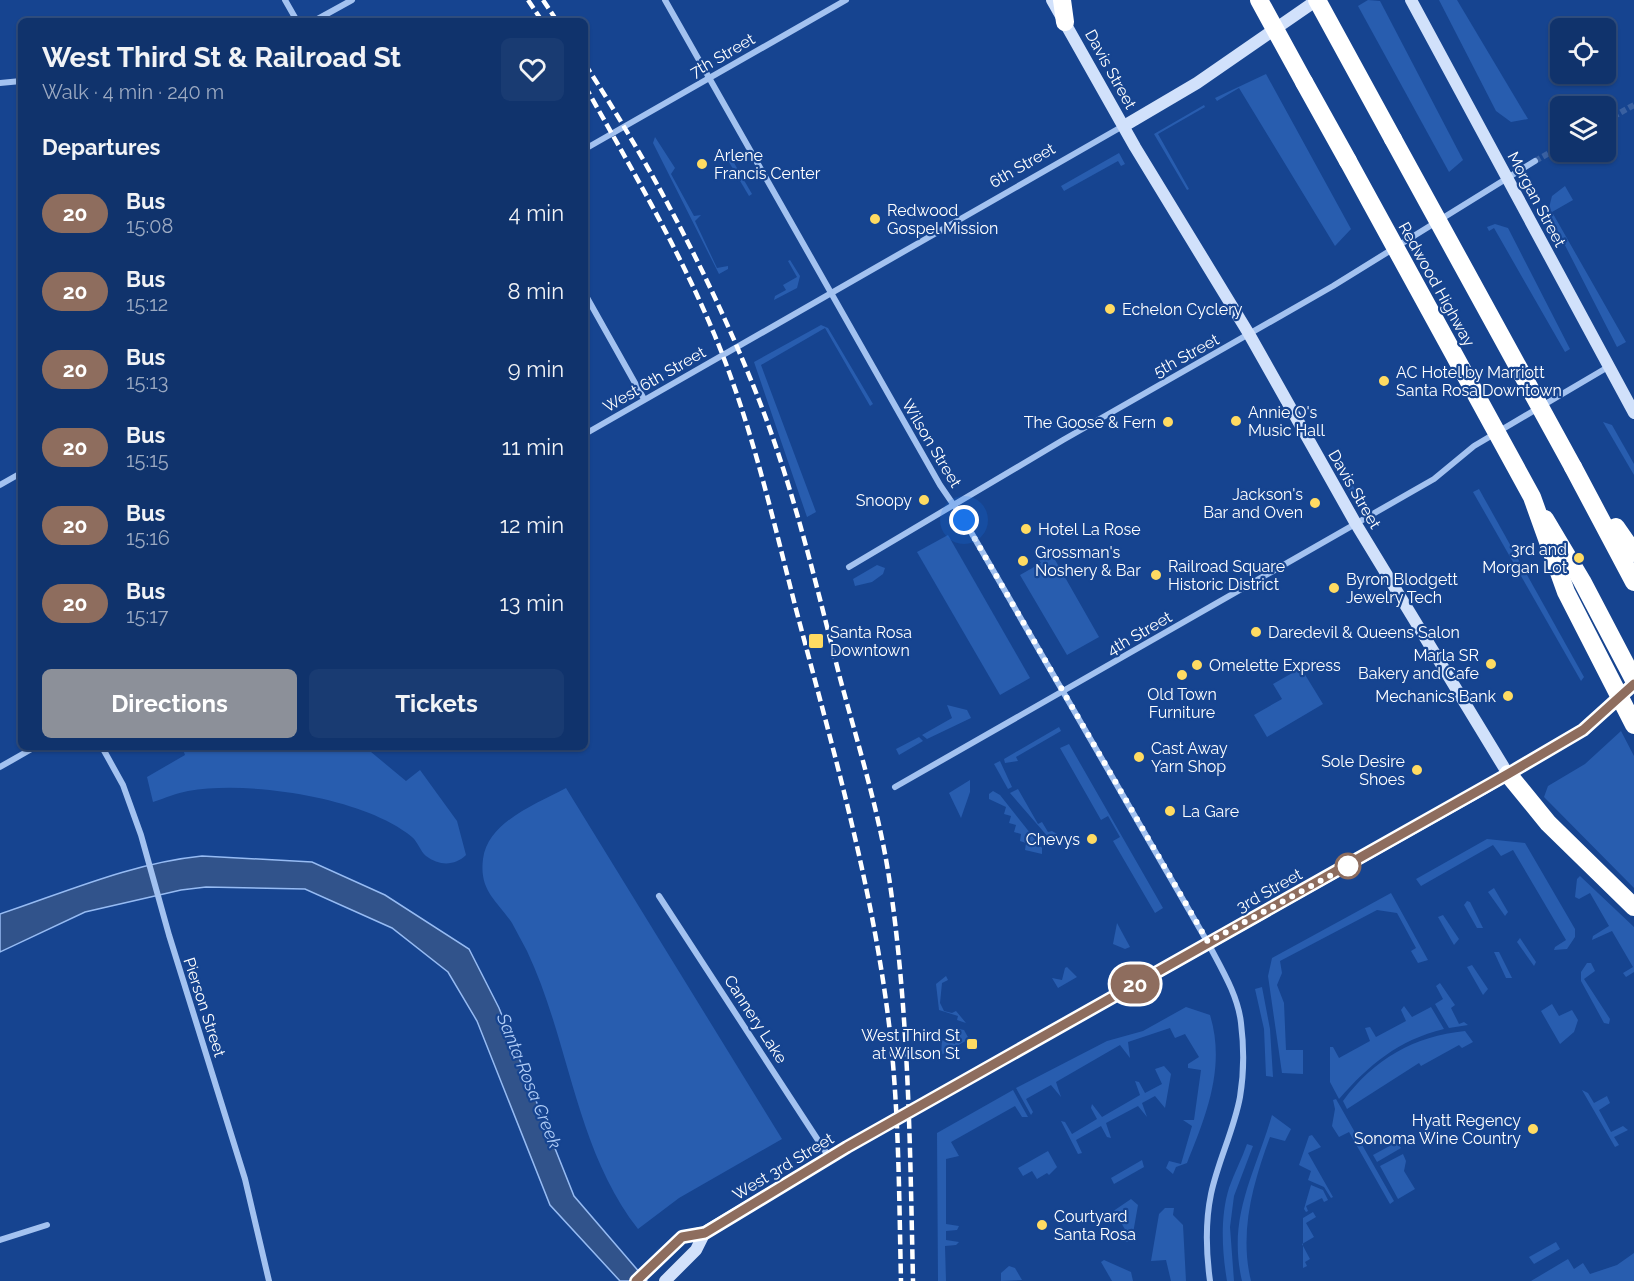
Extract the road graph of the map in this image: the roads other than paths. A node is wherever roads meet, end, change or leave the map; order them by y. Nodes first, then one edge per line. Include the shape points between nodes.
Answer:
1 (285, 0) edge
2 (352, 0) edge
3 (665, 0) edge
4 (846, 0) edge
5 (1052, 0) edge
6 (1062, 0) edge
7 (1259, 0) edge
8 (1317, 0) edge
9 (1411, 0) edge
10 (295, 18) edge
11 (319, 18) edge
12 (1065, 22) junction
13 (710, 78) junction
14 (18, 81) edge
15 (0, 83) edge
16 (1124, 126) junction
17 (588, 147) edge
18 (1535, 161) tunnel mouth
19 (1507, 177) junction
20 (831, 293) junction
21 (588, 299) edge
22 (1249, 334) junction
23 (737, 347) joint
24 (1608, 367) junction
25 (644, 399) junction
26 (1634, 413) edge
27 (588, 432) edge
28 (1573, 466) junction
29 (18, 475) edge
30 (0, 485) edge
31 (1532, 497) junction
32 (954, 505) junction
33 (1356, 524) junction
34 (1634, 553) edge
35 (849, 567) dead end
36 (1634, 582) edge
37 (1634, 682) edge
38 (1062, 692) junction
39 (1634, 724) edge
40 (29, 750) edge
41 (104, 750) edge
42 (0, 766) edge
43 (1508, 774) junction
44 (895, 787) dead end
45 (659, 896) dead end
46 (1634, 907) edge
47 (1208, 942) junction
48 (910, 1111) joint
49 (829, 1157) junction
50 (47, 1225) dead end
51 (705, 1233) junction
52 (0, 1240) edge
53 (269, 1281) edge
54 (636, 1281) edge
55 (664, 1281) edge
56 (1209, 1281) edge

1 - 10 street
2 - 11 street
3 - 13 street, Wilson Street
4 - 13 street, 7th Street
5 - 12 main road, Davis Street
6 - 12 highway
7 - 31 highway, Redwood Highway, bridge
8 - 16 main road, 6th Street via 1197,83
8 - 28 highway, Redwood Highway, bridge
9 - 19 main road, Morgan Street
12 - 16 main road, Davis Street
13 - 17 street, 7th Street
13 - 20 street, Wilson Street
14 - 15 street
16 - 20 street, 6th Street
16 - 22 main road, Davis Street
18 - 19 street, 5th Street
19 - 22 street, 5th Street
19 - 24 main road, Morgan Street
20 - 23 street, 6th Street
20 - 32 street, Wilson Street
21 - 25 street
22 - 32 street, 5th Street
22 - 33 main road, Davis Street
23 - 25 street, West 6th Street
24 - 26 main road, Morgan Street
24 - 33 street, 4th Street via 1474,446 1434,478
25 - 27 street, West 6th Street
28 - 34 highway
28 - 36 highway, Redwood Highway
29 - 30 street
31 - 37 highway, Redwood Highway, bridge via 1582,581
31 - 39 highway, bridge via 1566,592
32 - 35 street, 5th Street
32 - 38 street, Wilson Street
33 - 38 street, 4th Street
33 - 43 main road, Davis Street
37 - 43 main road, 3rd Street via 1583,730
38 - 44 street, 4th Street
38 - 47 street, Wilson Street
40 - 42 street
41 - 53 street, Pierson Street via 123,785 141,835 245,1179
43 - 46 highway via 1548,823
43 - 47 main road, 3rd Street
45 - 49 street, Cannery Lake
47 - 48 main road, 3rd Street
47 - 56 street, Wilson Street via 1230,985 1241,1021 1243,1061 1240,1098 1219,1159 1208,1210
48 - 49 main road, West 3rd Street
49 - 51 main road, West 3rd Street
50 - 52 street
51 - 54 main road, West 3rd Street via 682,1237
51 - 55 main road, West 3rd Street via 696,1250

